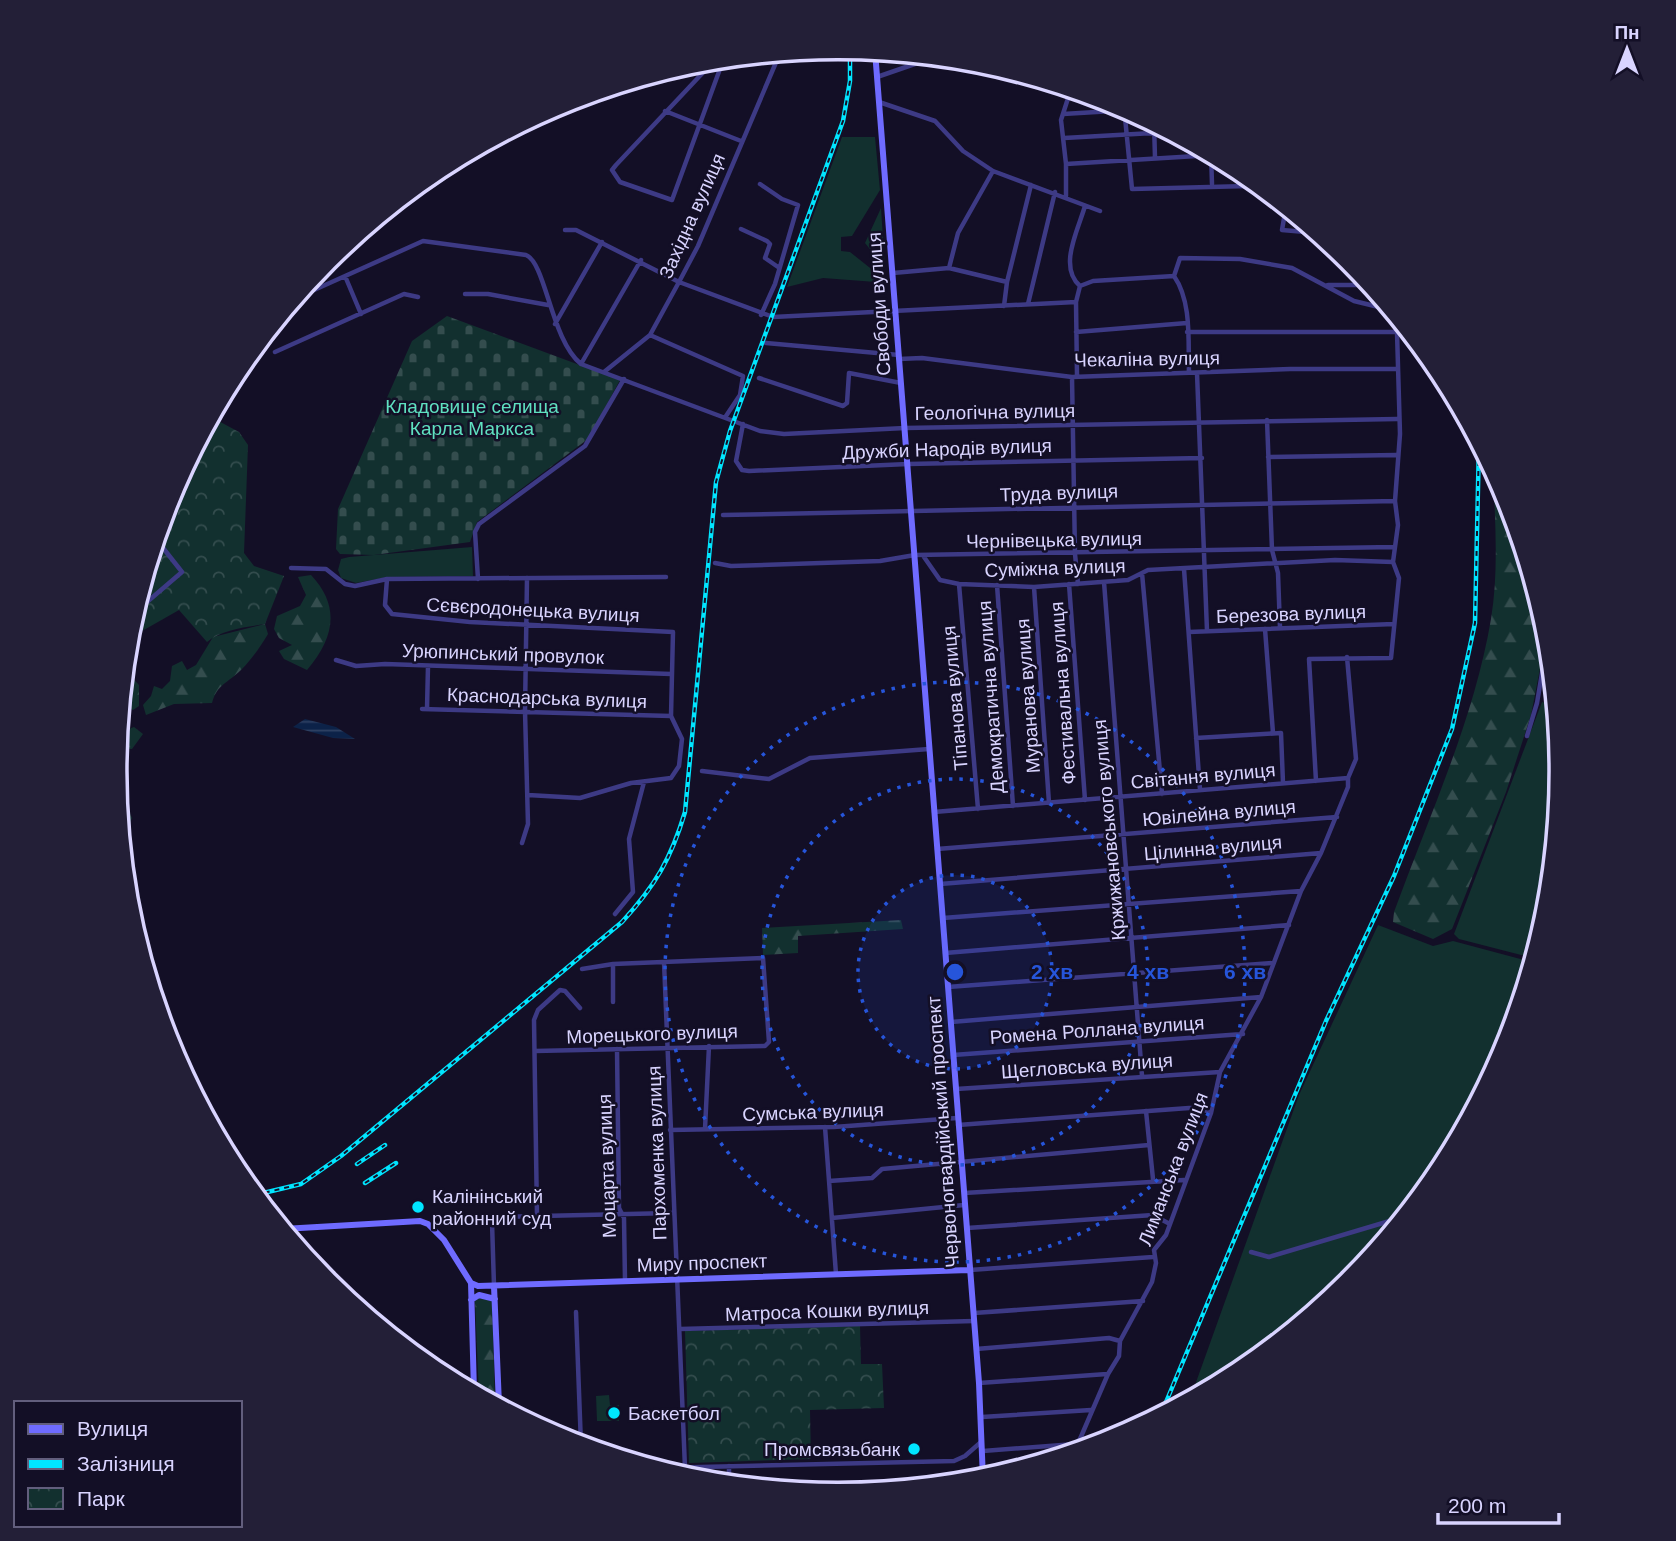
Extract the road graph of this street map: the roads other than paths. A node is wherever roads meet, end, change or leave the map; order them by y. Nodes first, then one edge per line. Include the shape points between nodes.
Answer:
1 (876, 61) edge
2 (776, 63) edge
3 (914, 64) edge
4 (720, 70) edge
5 (703, 72) edge
6 (877, 77) junction
7 (1068, 98) edge
8 (879, 102) junction
9 (665, 111) junction
10 (1102, 111) edge
11 (1063, 114) junction
12 (1126, 121) edge
13 (700, 127) junction
14 (1152, 133) edge
15 (1154, 134) edge
16 (1127, 135) junction
17 (1064, 138) junction
18 (741, 141) junction
19 (1194, 155) edge
20 (1155, 158) junction
21 (1130, 160) junction
22 (1066, 164) junction
23 (1211, 166) edge
24 (993, 171) junction
25 (760, 184) dead end
26 (1212, 184) junction
27 (1031, 185) junction
28 (1242, 186) edge
29 (1055, 192) junction
30 (1066, 196) junction
31 (1085, 206) junction
32 (1100, 211) dead end
33 (1284, 217) edge
34 (741, 229) dead end
35 (565, 230) dead end
36 (1302, 232) edge
37 (602, 242) junction
38 (641, 260) junction
39 (778, 267) junction
40 (949, 268) junction
41 (893, 273) junction
42 (345, 276) junction
43 (1174, 276) junction
44 (679, 282) junction
45 (1007, 282) junction
46 (1328, 285) junction
47 (1357, 285) edge
48 (1080, 286) junction
49 (315, 290) edge
50 (466, 295) dead end
51 (418, 297) dead end
52 (1076, 302) junction
53 (1028, 304) junction
54 (548, 305) junction
55 (1004, 306) junction
56 (1377, 307) edge
57 (896, 312) junction
58 (361, 314) junction
59 (761, 315) junction
60 (1187, 323) junction
61 (555, 324) junction
62 (1076, 332) junction
63 (1187, 332) junction
64 (1397, 332) joint
65 (650, 335) junction
66 (765, 343) dead end
67 (275, 352) dead end
68 (899, 357) junction
69 (582, 363) junction
70 (1397, 369) junction
71 (604, 372) junction
72 (1189, 372) junction
73 (1197, 373) junction
74 (1075, 376) junction
75 (759, 378) dead end
76 (624, 379) junction
77 (901, 383) junction
78 (726, 416) junction
79 (1397, 419) junction
80 (1267, 420) junction
81 (1199, 423) junction
82 (743, 424) junction
83 (1073, 425) junction
84 (905, 428) junction
85 (1396, 455) junction
86 (1268, 457) junction
87 (1202, 458) junction
88 (1073, 460) junction
89 (908, 464) junction
90 (1395, 501) junction
91 (1270, 502) junction
92 (1203, 504) junction
93 (1074, 506) junction
94 (910, 512) junction
95 (723, 515) dead end
96 (1394, 547) junction
97 (163, 548) edge
98 (1272, 550) junction
99 (1203, 551) junction
100 (1075, 554) junction
101 (915, 555) junction
102 (924, 556) junction
103 (1393, 562) junction
104 (715, 563) dead end
105 (1275, 565) junction
106 (291, 568) dead end
107 (1184, 569) junction
108 (1203, 569) junction
109 (1142, 573) junction
110 (916, 575) joint
111 (666, 576) dead end
112 (527, 578) junction
113 (387, 579) junction
114 (478, 579) junction
115 (1104, 582) junction
116 (959, 584) junction
117 (1069, 584) junction
118 (1078, 584) junction
119 (997, 585) junction
120 (1034, 587) junction
121 (148, 601) edge
122 (528, 624) junction
123 (1394, 624) junction
124 (1280, 628) junction
125 (1265, 629) junction
126 (1207, 631) junction
127 (1189, 632) junction
128 (1347, 657) junction
129 (336, 660) dead end
130 (428, 666) junction
131 (526, 669) junction
132 (1542, 673) edge
133 (671, 674) junction
134 (525, 711) junction
135 (671, 716) junction
136 (1273, 733) junction
137 (1527, 736) dead end
138 (1196, 738) junction
139 (929, 749) junction
140 (702, 771) dead end
141 (1348, 778) junction
142 (1315, 781) junction
143 (644, 782) junction
144 (1283, 783) junction
145 (1200, 790) junction
146 (1162, 794) junction
147 (528, 795) junction
148 (1121, 797) junction
149 (1086, 800) junction
150 (1049, 803) junction
151 (1013, 806) junction
152 (978, 808) junction
153 (934, 812) junction
154 (1337, 817) junction
155 (1124, 834) junction
156 (522, 843) dead end
157 (937, 849) junction
158 (1321, 853) junction
159 (1126, 869) junction
160 (939, 884) junction
161 (1301, 891) junction
162 (1129, 903) junction
163 (615, 914) dead end
164 (942, 918) junction
165 (1289, 925) junction
166 (1132, 937) junction
167 (944, 953) junction
168 (664, 962) junction
169 (1273, 963) junction
170 (613, 964) junction
171 (582, 968) dead end
172 (1135, 972) junction
173 (947, 987) junction
174 (1261, 997) junction
175 (613, 1002) dead end
176 (1138, 1007) junction
177 (580, 1008) dead end
178 (950, 1022) junction
179 (1243, 1034) junction
180 (1141, 1041) junction
181 (709, 1046) junction
182 (667, 1048) junction
183 (617, 1049) junction
184 (535, 1051) junction
185 (953, 1055) junction
186 (1220, 1072) junction
187 (1142, 1076) junction
188 (955, 1089) junction
189 (1146, 1111) junction
190 (1211, 1113) junction
191 (958, 1122) junction
192 (825, 1127) junction
193 (705, 1129) junction
194 (670, 1130) junction
195 (1149, 1145) junction
196 (961, 1161) junction
197 (1153, 1179) junction
198 (1184, 1180) junction
199 (829, 1181) junction
200 (963, 1193) junction
201 (964, 1205) junction
202 (672, 1213) junction
203 (622, 1215) junction
204 (537, 1216) junction
205 (832, 1218) junction
206 (1387, 1222) edge
207 (1168, 1223) junction
208 (294, 1228) edge
209 (966, 1228) junction
210 (1251, 1252) dead end
211 (1153, 1257) junction
212 (969, 1270) junction
213 (836, 1274) junction
214 (678, 1280) junction
215 (625, 1282) junction
216 (471, 1283) junction
217 (494, 1286) junction
218 (495, 1299) junction
219 (471, 1300) junction
220 (1143, 1301) junction
221 (576, 1312) dead end
222 (973, 1317) junction
223 (680, 1329) junction
224 (1120, 1341) junction
225 (976, 1349) junction
226 (1108, 1374) junction
227 (474, 1381) edge
228 (979, 1383) junction
229 (499, 1395) edge
230 (1091, 1410) junction
231 (982, 1417) junction
232 (581, 1433) edge
233 (1080, 1439) edge
234 (982, 1440) junction
235 (1064, 1445) edge
236 (983, 1451) junction
237 (685, 1465) edge
238 (729, 1466) junction
239 (697, 1467) edge
240 (983, 1467) edge
241 (729, 1473) edge

1 - 6 main road, Свободи вулиця
2 - 18 street, Західна вулиця
3 - 6 street
4 - 13 street
5 - 9 street
6 - 8 main road, Свободи вулиця
7 - 11 street
8 - 24 street via 935,121 963,150
8 - 41 main road, Свободи вулиця
9 - 13 street
9 - 13 street via 612,170 620,182 672,200
10 - 11 street
11 - 17 street
12 - 16 street
13 - 18 street
14 - 16 street
15 - 20 street
16 - 17 street
16 - 21 street
17 - 22 street
18 - 44 street, Західна вулиця
19 - 20 street
20 - 21 street
21 - 22 street
21 - 26 street via 1132,189
22 - 30 street
23 - 26 street
24 - 27 street
24 - 40 street via 958,233
25 - 39 street via 798,205
26 - 28 street
27 - 29 street
27 - 45 street
29 - 30 street
29 - 53 street
30 - 31 street
31 - 32 street
31 - 48 street via 1069,264
33 - 36 street via 1282,230
34 - 39 street via 767,241 765,258
35 - 37 street
37 - 38 street
37 - 61 street
38 - 44 street
38 - 69 street
39 - 59 street
40 - 41 street
40 - 45 street
41 - 57 main road, Свободи вулиця
42 - 49 street
42 - 54 street via 433,240 533,258
42 - 58 street
43 - 46 street via 1177,261 1187,257 1240,259 1292,268
43 - 48 street via 1093,281
43 - 60 street via 1181,286
44 - 59 street
44 - 65 street, Західна вулиця
45 - 55 street
46 - 47 street
46 - 56 street via 1354,301
48 - 52 street
50 - 54 street via 488,294
51 - 58 street via 404,294
52 - 53 street
52 - 62 street
53 - 55 street
54 - 61 street
55 - 57 street
57 - 59 street
57 - 68 main road, Свободи вулиця
58 - 67 street
60 - 62 street
60 - 63 street
61 - 69 street via 569,354
62 - 74 street
63 - 64 street
63 - 72 street
64 - 70 street
65 - 71 street, Західна вулиця
65 - 78 street via 743,376 740,395
66 - 68 street, Чекаліна вулиця
68 - 74 street, Чекаліна вулиця
68 - 77 main road, Свободи вулиця
69 - 71 street, Геологічна вулиця
70 - 73 street, Чекаліна вулиця
70 - 79 street
71 - 76 street, Геологічна вулиця
72 - 73 street, Чекаліна вулиця
72 - 74 street, Чекаліна вулиця
73 - 81 street
74 - 83 street
75 - 77 street via 843,406 849,373
76 - 78 street, Геологічна вулиця
76 - 114 street via 585,446 479,524 475,545
77 - 84 main road, Свободи вулиця
78 - 82 street, Геологічна вулиця
79 - 80 street, Геологічна вулиця
79 - 85 street
80 - 81 street, Геологічна вулиця
80 - 86 street
81 - 83 street, Геологічна вулиця
81 - 87 street
82 - 84 street, Геологічна вулиця via 784,434
82 - 89 street, Дружби Народів вулиця via 736,461 742,470
83 - 84 street, Геологічна вулиця
83 - 88 street
84 - 89 main road, Свободи вулиця
85 - 86 street
85 - 90 street
86 - 91 street
87 - 88 street, Дружби Народів вулиця
87 - 92 street
88 - 89 street, Дружби Народів вулиця
88 - 93 street
89 - 94 main road, Свободи вулиця
90 - 91 street, Труда вулиця
90 - 96 street via 1398,525
91 - 92 street, Труда вулиця
91 - 98 street
92 - 93 street, Труда вулиця
92 - 99 street
93 - 94 street, Труда вулиця
93 - 100 street
94 - 95 street, Труда вулиця
94 - 101 main road, Свободи вулиця
96 - 98 street, Чернівецька вулиця
96 - 103 street
97 - 121 street via 182,572
98 - 99 street, Чернівецька вулиця
98 - 105 street
99 - 100 street, Чернівецька вулиця
99 - 108 street
100 - 102 street, Чернівецька вулиця
100 - 118 street
101 - 102 street, Чернівецька вулиця
101 - 104 street, Чернівецька вулиця via 855,562
101 - 110 main road, Свободи вулиця
102 - 116 street via 940,580
103 - 105 street, Суміжна вулиця
103 - 123 street via 1399,578
105 - 108 street, Суміжна вулиця
105 - 124 street
106 - 113 street via 326,569 355,586
107 - 108 street, Суміжна вулиця
107 - 109 street, Суміжна вулиця
107 - 127 street
108 - 126 street
109 - 115 street, Суміжна вулиця via 1135,579
109 - 146 street
110 - 139 main road, Червоногвардійський проспект
111 - 112 street
112 - 114 street
112 - 122 street
113 - 114 street
113 - 122 street, Сєвєродонецька вулиця via 385,605 392,614
115 - 118 street, Суміжна вулиця
115 - 148 street, Кржижановського вулиця
116 - 119 street, Суміжна вулиця
116 - 152 street, Тіпанова вулиця
117 - 118 street, Суміжна вулиця
117 - 120 street, Суміжна вулиця
117 - 149 street, Фестивальна вулиця
119 - 120 street, Суміжна вулиця
119 - 151 street, Демократична вулиця
120 - 150 street, Муранова вулиця
122 - 131 street
122 - 133 street, Сєвєродонецька вулиця via 672,632
123 - 124 street, Березова вулиця
123 - 128 street via 1391,658
124 - 125 street, Березова вулиця
125 - 126 street, Березова вулиця
125 - 136 street
126 - 127 street, Березова вулиця
127 - 138 street
128 - 141 street via 1356,759
128 - 142 street via 1312,657 1308,662
129 - 130 street, Урюпинський провулок via 356,666
130 - 131 street, Урюпинський провулок
130 - 134 street, Краснодарська вулиця via 425,709
131 - 133 street, Урюпинський провулок
131 - 134 street
132 - 137 street
133 - 135 street
134 - 135 street, Краснодарська вулиця
134 - 147 street
135 - 143 street via 682,738 679,766 671,778
136 - 138 street
136 - 144 street via 1282,736
138 - 145 street
139 - 140 street via 810,758 769,779
139 - 153 main road, Червоногвардійський проспект
141 - 142 street, Світання вулиця
141 - 154 street, Лиманська вулиця
142 - 144 street, Світання вулиця
143 - 147 street via 584,797
143 - 163 street via 629,839 633,892
144 - 145 street, Світання вулиця
145 - 146 street, Світання вулиця
146 - 148 street, Світання вулиця
147 - 156 street via 528,824
148 - 149 street, Світання вулиця
148 - 155 street, Кржижановського вулиця
149 - 150 street, Світання вулиця
150 - 151 street, Світання вулиця
151 - 152 street, Світання вулиця
152 - 153 street, Світання вулиця
153 - 157 main road, Червоногвардійський проспект
154 - 155 street, Ювілейна вулиця
154 - 158 street, Лиманська вулиця
155 - 157 street, Ювілейна вулиця
155 - 159 street, Кржижановського вулиця
157 - 160 main road, Червоногвардійський проспект
158 - 159 street, Цілинна вулиця
158 - 161 street, Лиманська вулиця
159 - 160 street, Цілинна вулиця
159 - 162 street, Кржижановського вулиця
160 - 164 main road, Червоногвардійський проспект
161 - 162 street
161 - 165 street, Лиманська вулиця
162 - 164 street
162 - 166 street, Кржижановського вулиця
164 - 167 main road, Червоногвардійський проспект
165 - 166 street
165 - 169 street, Лиманська вулиця
166 - 167 street
166 - 172 street, Кржижановського вулиця
167 - 173 main road, Червоногвардійський проспект
168 - 170 street
168 - 181 street, Морецького вулиця via 764,958 769,1042 765,1046
168 - 182 street, Пархоменка вулиця
169 - 172 street
169 - 174 street, Лиманська вулиця
170 - 171 street
170 - 175 street
172 - 173 street
172 - 176 street, Кржижановського вулиця
173 - 178 main road, Червоногвардійський проспект
174 - 176 street
174 - 179 street, Лиманська вулиця
176 - 178 street
176 - 180 street, Кржижановського вулиця
177 - 184 street via 562,990 538,1010
178 - 185 main road, Червоногвардійський проспект
179 - 180 street, Ромена Роллана вулиця
179 - 186 street, Лиманська вулиця
180 - 185 street, Ромена Роллана вулиця
180 - 187 street, Кржижановського вулиця
181 - 182 street, Морецького вулиця
181 - 193 street
182 - 183 street, Морецького вулиця
182 - 194 street, Пархоменка вулиця
183 - 184 street, Морецького вулиця
183 - 203 street, Моцарта вулиця
184 - 204 street
185 - 188 main road, Червоногвардійський проспект
186 - 187 street, Щегловська вулиця
186 - 190 street, Лиманська вулиця
187 - 188 street, Щегловська вулиця
188 - 191 main road, Червоногвардійський проспект
189 - 190 street, Сумська вулиця via 1200,1108
189 - 191 street, Сумська вулиця
189 - 195 street
190 - 198 street, Лиманська вулиця
191 - 192 street, Сумська вулиця
191 - 196 main road, Червоногвардійський проспект
192 - 193 street, Сумська вулиця
192 - 199 street
193 - 194 street, Сумська вулиця
194 - 202 street, Пархоменка вулиця
195 - 196 street
195 - 197 street
196 - 199 street via 882,1169 872,1178
196 - 200 main road, Червоногвардійський проспект
197 - 198 street
197 - 200 street
198 - 207 street, Лиманська вулиця
199 - 205 street
200 - 201 main road, Червоногвардійський проспект
201 - 205 street
201 - 209 main road, Червоногвардійський проспект
202 - 203 street
202 - 214 street, Пархоменка вулиця
203 - 204 street
203 - 215 street, Моцарта вулиця
204 - 217 street via 494,1219
205 - 213 street
206 - 210 street via 1269,1257
207 - 209 street via 1153,1215
207 - 211 street, Лиманська вулиця
208 - 216 main road via 420,1221 444,1240
209 - 212 main road, Червоногвардійський проспект
211 - 212 street, Миру проспект
211 - 220 street, Лиманська вулиця via 1155,1271
212 - 213 main road, Миру проспект
212 - 222 main road, Червоногвардійський проспект
213 - 214 main road, Миру проспект
214 - 215 main road, Миру проспект
214 - 223 street, Пархоменка вулиця
215 - 217 main road, Миру проспект
216 - 217 main road, Миру проспект
216 - 219 main road
217 - 218 main road
218 - 219 main road via 479,1295
218 - 229 main road
219 - 227 main road
220 - 222 street, Матроса Кошки вулиця
220 - 224 street, Лиманська вулиця
221 - 232 street
222 - 223 street, Матроса Кошки вулиця
222 - 225 main road, Червоногвардійський проспект
223 - 237 street, Пархоменка вулиця
224 - 225 street via 1109,1338
224 - 226 street, Лиманська вулиця via 1119,1356
225 - 228 main road, Червоногвардійський проспект
226 - 228 street
226 - 230 street, Лиманська вулиця
228 - 231 main road, Червоногвардійський проспект
230 - 231 street
230 - 233 street, Лиманська вулиця
231 - 234 main road, Червоногвардійський проспект
234 - 236 main road, Червоногвардійський проспект
234 - 238 street via 954,1461
235 - 236 street, Лиманська вулиця
236 - 240 main road, Червоногвардійський проспект
238 - 239 street
238 - 241 street

